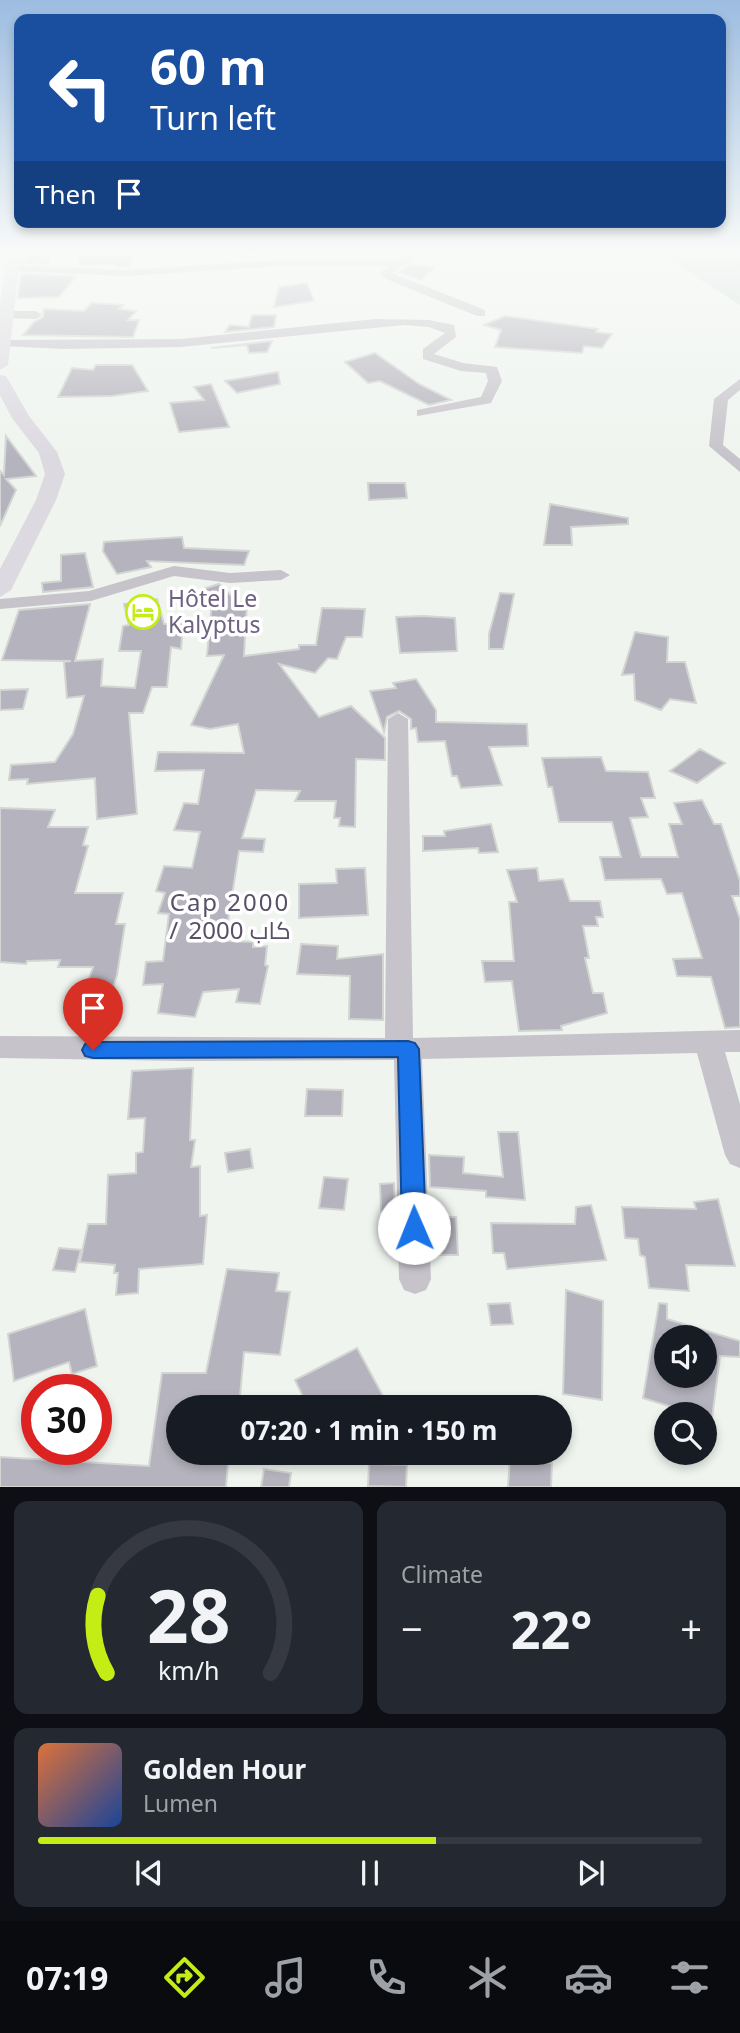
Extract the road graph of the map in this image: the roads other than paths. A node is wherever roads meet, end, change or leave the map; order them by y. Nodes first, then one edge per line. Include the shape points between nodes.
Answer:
1 (7, 319) edge
2 (5, 344) junction
3 (0, 365) edge
4 (0, 380) edge
5 (740, 383) edge
6 (422, 413) dead end
7 (740, 467) edge
8 (281, 575) dead end
9 (0, 590) edge
10 (0, 604) edge
11 (398, 719) dead end
12 (740, 1041) edge
13 (708, 1042) junction
14 (0, 1047) edge
15 (404, 1049) junction
16 (740, 1155) edge
17 (415, 1279) dead end

1 - 2 main road
2 - 3 main road
2 - 6 street via 166,345 357,325 435,323 450,328 452,334 428,356 452,365 492,370 495,381 486,400
4 - 9 main road via 21,418 48,452 55,474
5 - 7 street via 722,399 716,446
8 - 10 street via 230,578 174,571 91,596
11 - 15 street
12 - 13 street
13 - 15 street
13 - 16 street
14 - 15 street
15 - 17 street

